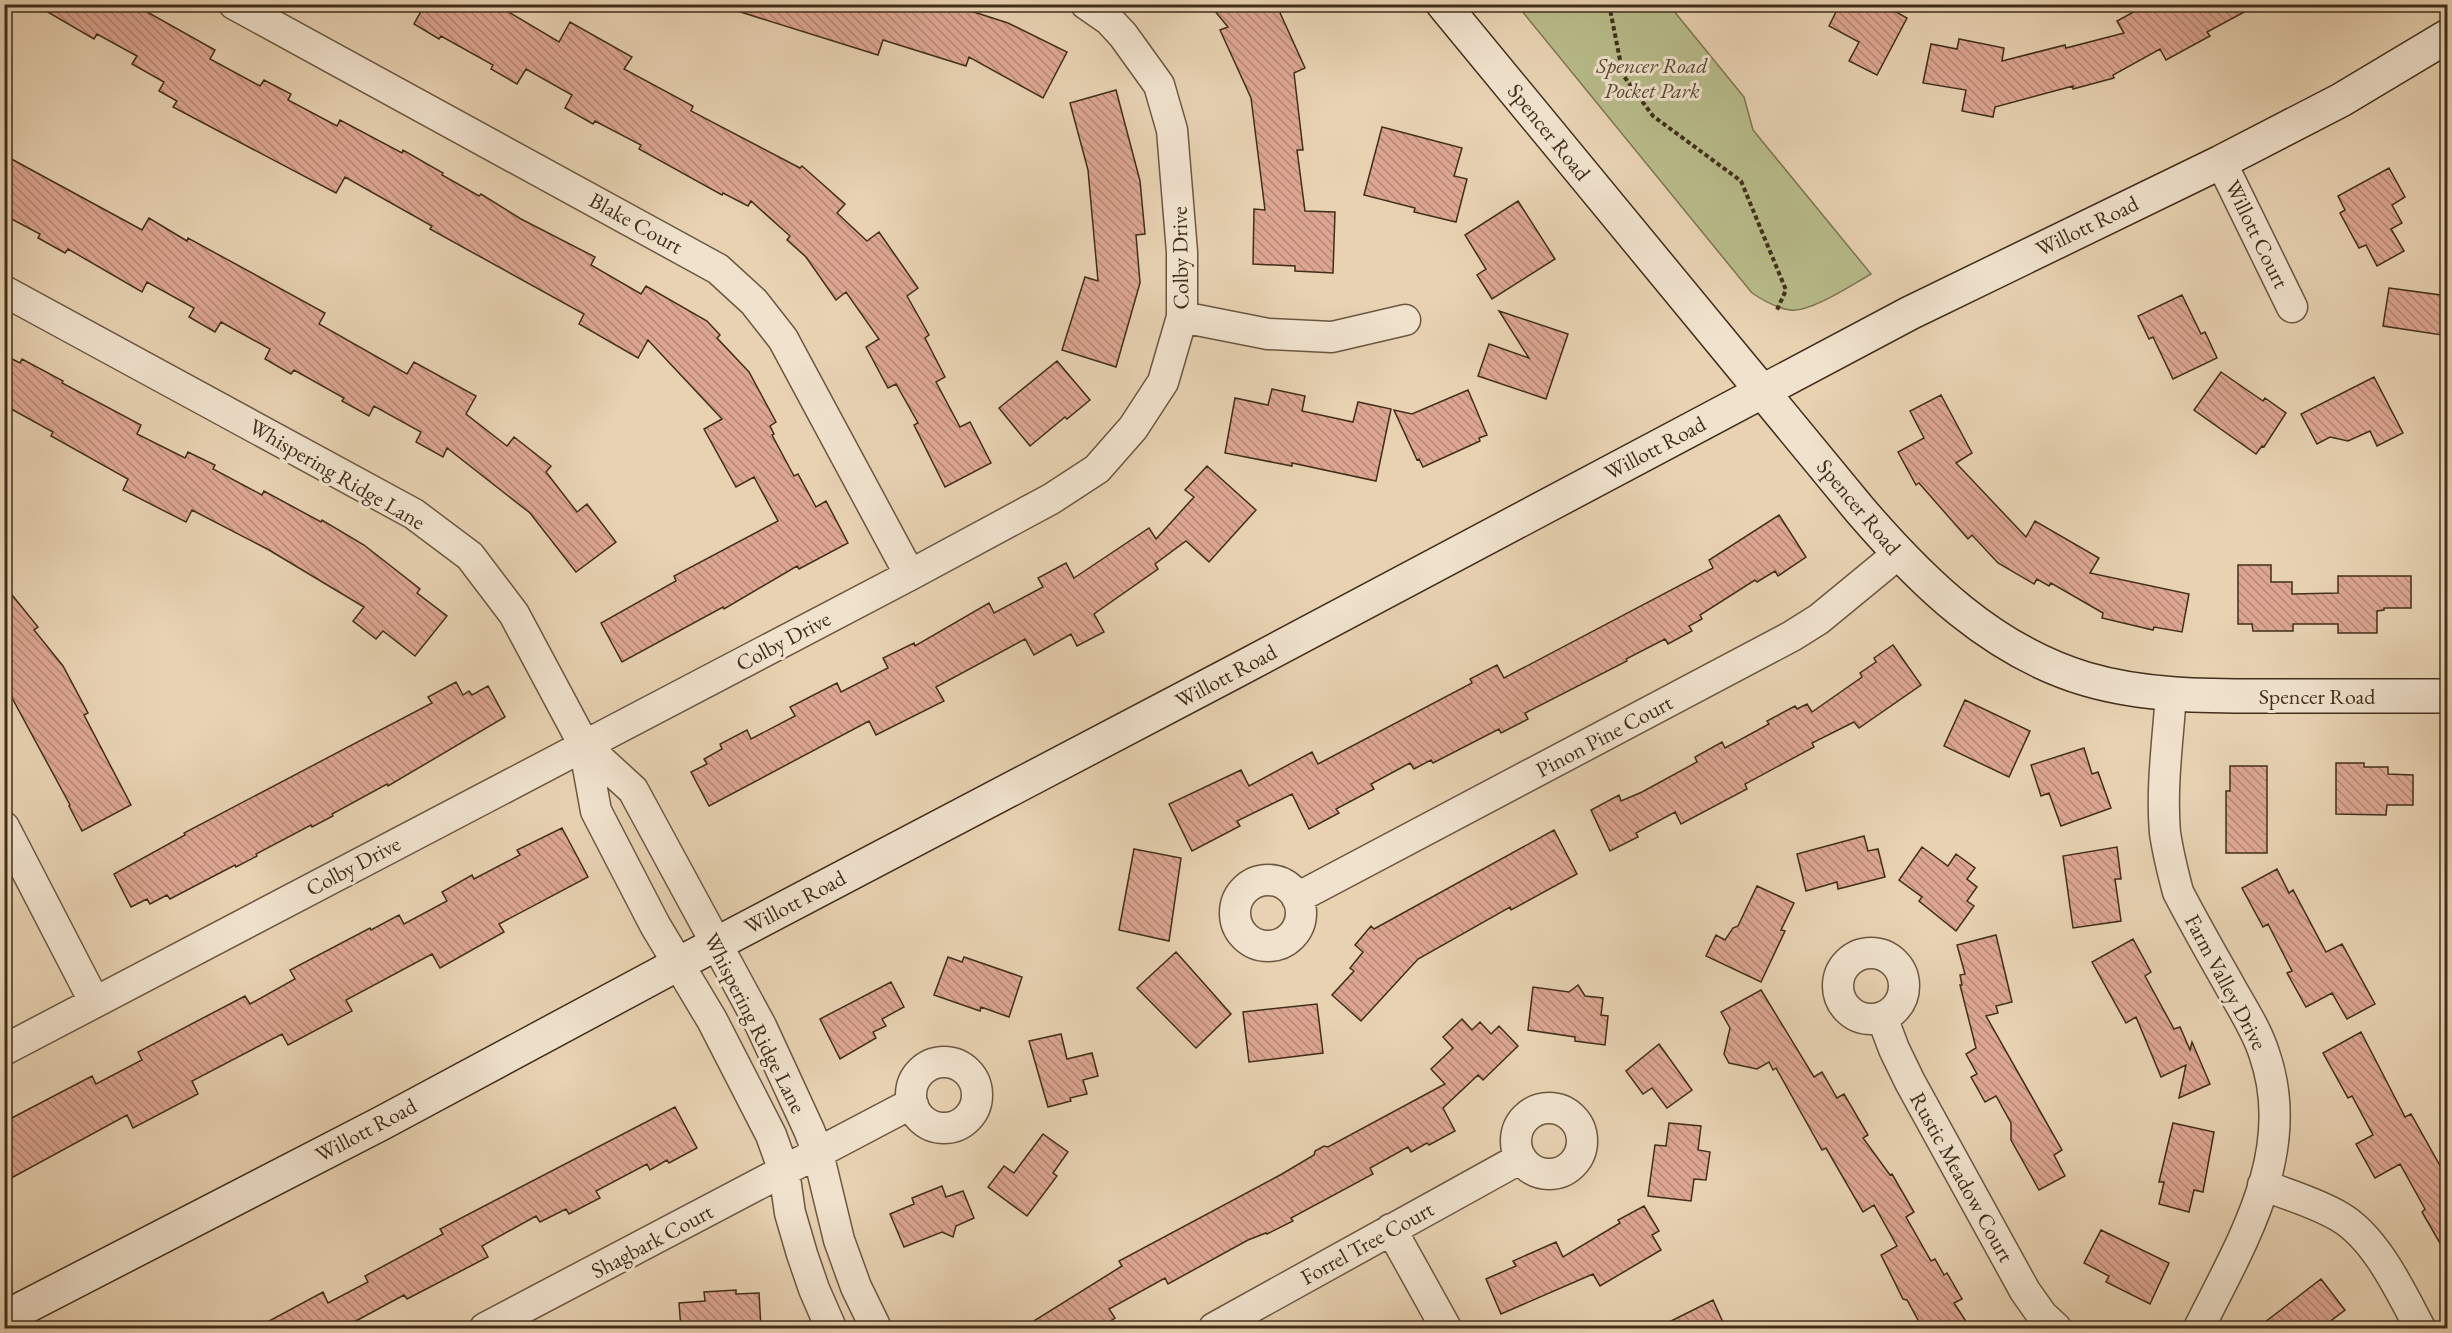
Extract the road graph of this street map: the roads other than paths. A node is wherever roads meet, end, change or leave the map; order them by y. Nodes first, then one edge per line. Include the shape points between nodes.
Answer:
1 (234, 4) edge
2 (1086, 4) edge
3 (1443, 4) edge
4 (2448, 36) edge
5 (2221, 162) junction
6 (4, 291) edge
7 (2292, 306) dead end
8 (1182, 317) junction
9 (1405, 320) dead end
10 (1760, 392) junction
11 (1898, 554) junction
12 (910, 575) junction
13 (2171, 694) junction
14 (2448, 696) edge
15 (584, 745) junction
16 (4, 827) edge
17 (1297, 898) dead end
18 (716, 944) junction
19 (678, 964) junction
20 (94, 1001) junction
21 (1882, 1017) dead end
22 (4, 1050) edge
23 (913, 1106) dead end
24 (818, 1153) junction
25 (1521, 1158) dead end
26 (784, 1171) junction
27 (2263, 1185) junction
28 (1391, 1229) junction
29 (4, 1318) edge
30 (485, 1329) edge
31 (831, 1329) edge
32 (876, 1329) edge
33 (1214, 1329) edge
34 (1446, 1329) edge
35 (2056, 1329) edge
36 (2199, 1329) edge
37 (2420, 1329) edge

1 - 12 street, Blake Court via 718,269 754,302 783,339
2 - 8 street, Colby Drive via 1123,35 1159,85 1172,130 1179,196
3 - 10 main road, Spencer Road
4 - 5 main road, Willott Road via 2341,100
5 - 7 street, Willott Court
5 - 10 main road, Willott Road via 1971,282
6 - 15 street, Whispering Ridge Lane via 414,514 471,556 514,614
8 - 9 street via 1268,334 1332,337
8 - 12 street, Colby Drive via 1163,382 1133,428 1097,470
10 - 11 main road, Spencer Road
10 - 18 main road, Willott Road
11 - 13 main road, Spencer Road via 1934,590 1976,623 2042,662 2086,679
11 - 17 street, Pinon Pine Court via 1820,619 1792,636
12 - 15 street, Colby Drive
13 - 14 main road, Spencer Road
13 - 27 street, Farm Valley Drive via 2164,795 2170,863 2183,901 2264,1052 2274,1087 2275,1120 2273,1152
15 - 18 street, Whispering Ridge Lane via 633,790
15 - 19 street, Whispering Ridge Lane via 596,811
15 - 20 street, Colby Drive
16 - 20 street
18 - 19 main road, Willott Road
18 - 24 street, Whispering Ridge Lane via 761,1026
19 - 26 street, Whispering Ridge Lane via 758,1106
19 - 29 main road, Willott Road via 382,1123
20 - 22 street, Colby Drive
21 - 35 street, Rustic Meadow Court via 1910,1082 2025,1291
23 - 24 street, Shagbark Court
24 - 26 street, Shagbark Court
24 - 32 street, Whispering Ridge Lane via 839,1240
25 - 28 street, Forrel Tree Court
26 - 30 street, Shagbark Court
26 - 31 street, Whispering Ridge Lane via 790,1214
27 - 36 street, Farm Valley Drive via 2253,1219
27 - 37 street via 2341,1217 2359,1233 2393,1278
28 - 33 street, Forrel Tree Court
28 - 34 street

